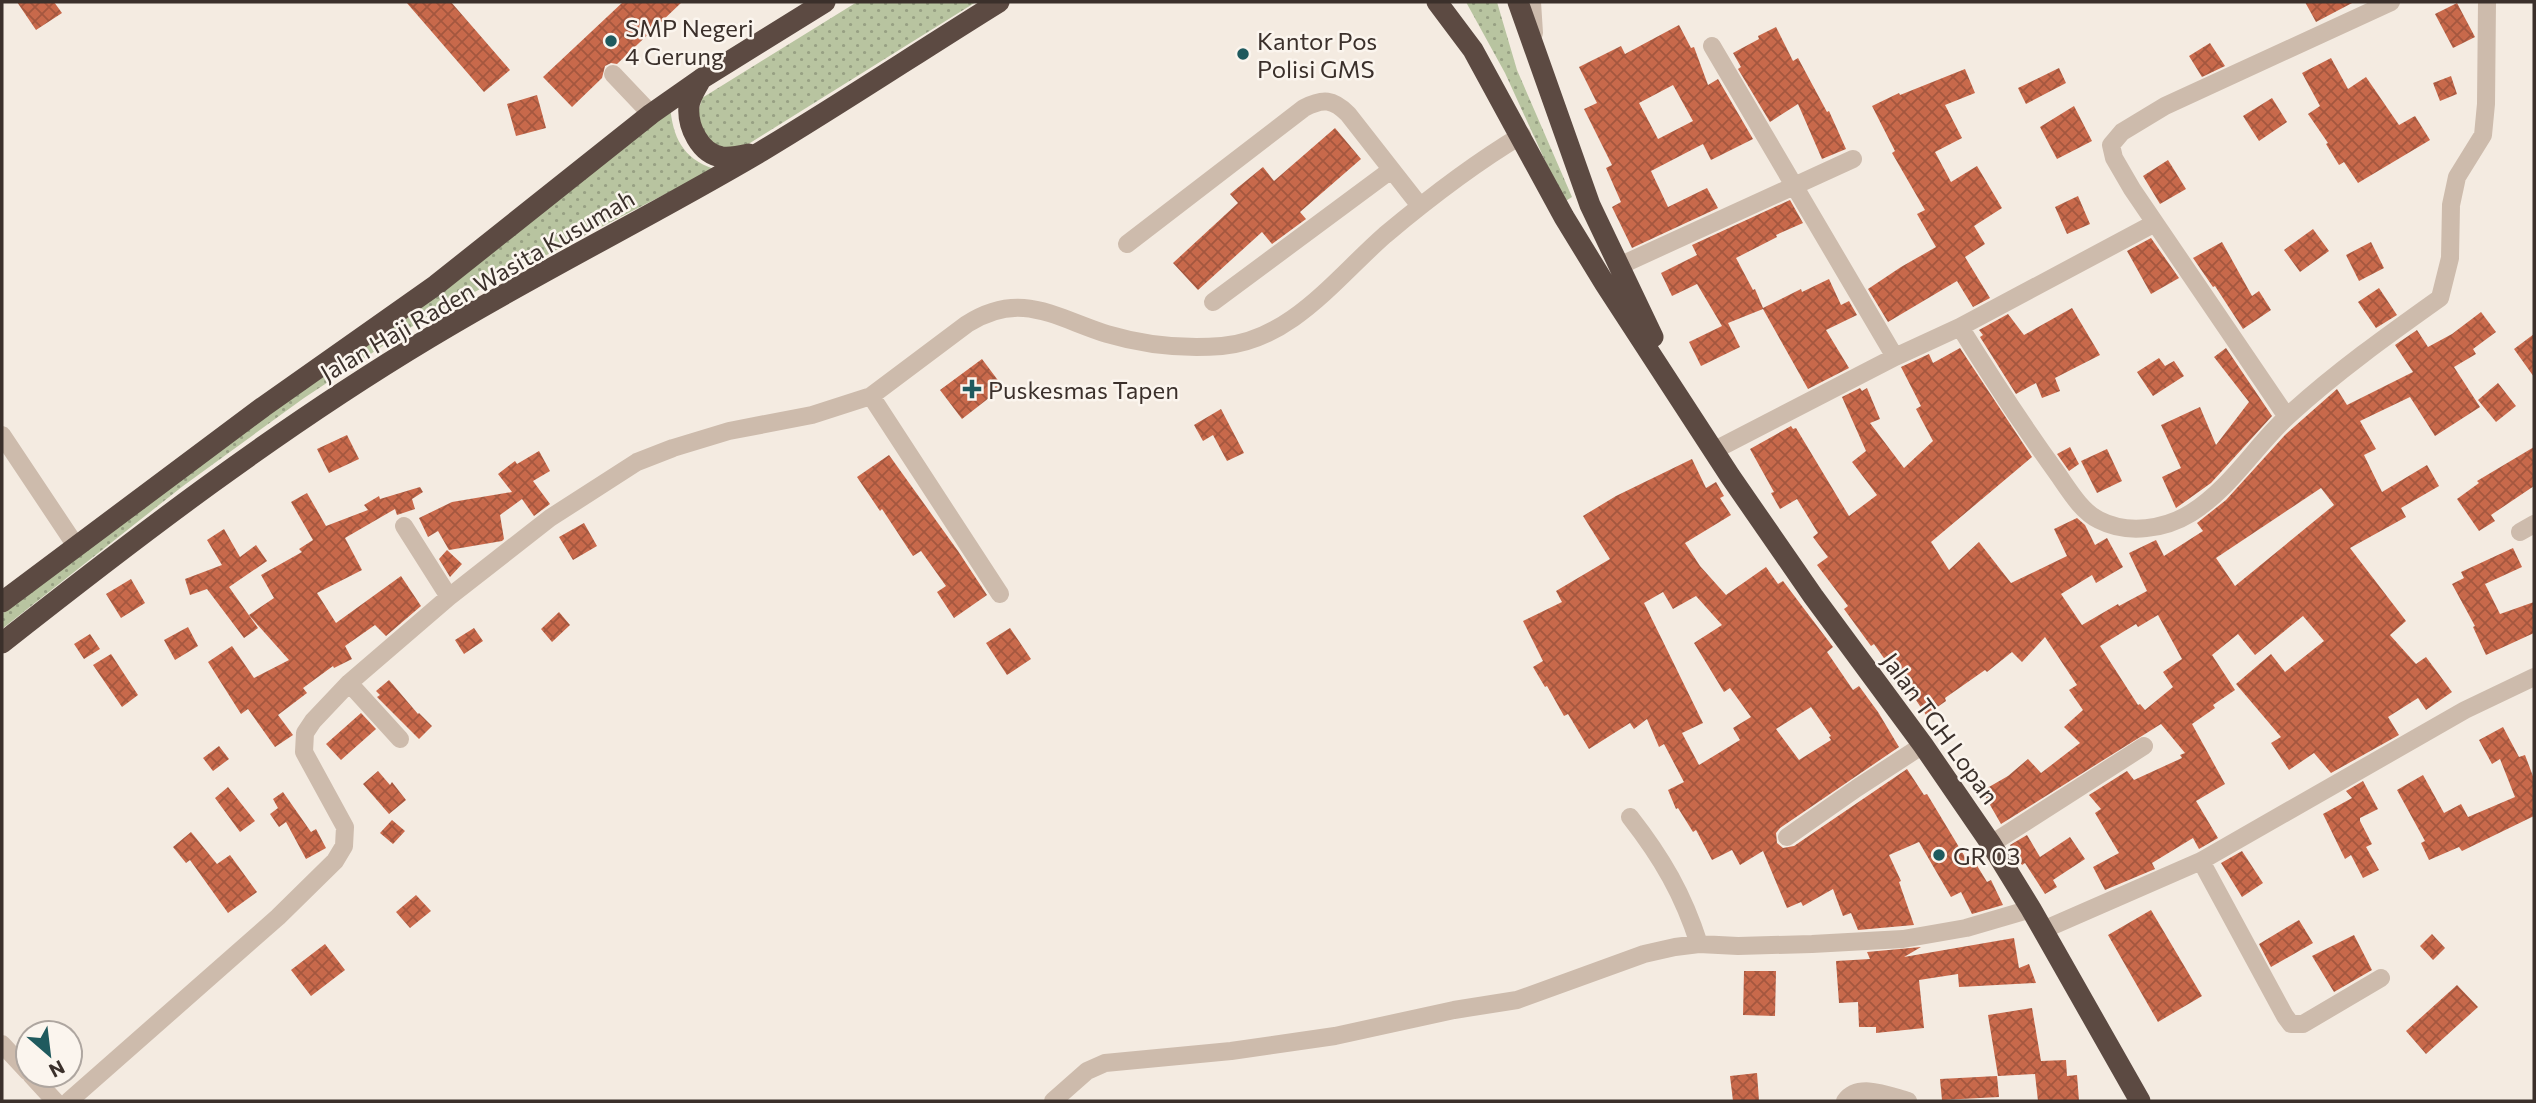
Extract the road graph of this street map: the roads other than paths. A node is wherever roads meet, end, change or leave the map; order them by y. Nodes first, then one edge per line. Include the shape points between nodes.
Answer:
1 (825, 2) edge
2 (999, 2) edge
3 (1437, 2) edge
4 (1518, 2) edge
5 (1532, 2) edge
6 (2391, 2) edge
7 (2487, 2) edge
8 (1712, 46) dead end
9 (1535, 53) junction
10 (613, 74) dead end
11 (701, 79) junction
12 (651, 114) junction
13 (1522, 135) junction
14 (762, 151) junction
15 (1853, 159) dead end
16 (1391, 170) junction
17 (1793, 185) junction
18 (1590, 205) junction
19 (1420, 206) junction
20 (1564, 217) junction
21 (2155, 223) junction
22 (1127, 244) dead end
23 (1619, 266) junction
24 (1213, 303) dead end
25 (1960, 327) junction
26 (1895, 357) junction
27 (871, 396) junction
28 (1680, 397) junction
29 (2287, 417) junction
30 (2, 435) edge
31 (1713, 451) junction
32 (404, 526) dead end
33 (76, 545) junction
34 (1000, 594) dead end
35 (449, 597) junction
36 (2, 601) edge
37 (2, 643) edge
38 (2534, 677) edge
39 (349, 684) junction
40 (400, 739) dead end
41 (1923, 745) junction
42 (2144, 746) dead end
43 (1630, 817) dead end
44 (1787, 837) dead end
45 (1991, 844) junction
46 (2201, 861) junction
47 (2031, 909) junction
48 (2043, 930) junction
49 (1699, 944) junction
50 (2381, 978) dead end
51 (2, 1044) edge
52 (14, 1057) edge
53 (69, 1101) edge
54 (1054, 1101) edge
55 (1845, 1101) edge
56 (1908, 1101) edge
57 (2140, 1101) edge

1 - 11 highway, Jalan Haji Raden Wasita Kusumah
2 - 14 highway, Jalan Haji Raden Wasita Kusumah
3 - 13 highway via 1473,50
4 - 9 highway
5 - 9 street
6 - 21 street via 2165,106 2116,138 2113,158
7 - 29 street via 2483,135 2457,177 2451,205 2450,258 2440,298
8 - 17 street
9 - 18 highway
10 - 12 street
11 - 12 highway, Jalan Haji Raden Wasita Kusumah
11 - 14 highway via 688,110 703,148 723,157
12 - 33 highway, Jalan Haji Raden Wasita Kusumah via 436,285
13 - 19 street
13 - 20 highway
14 - 37 highway, Jalan Haji Raden Wasita Kusumah via 363,379 268,442
15 - 17 street
16 - 19 street
16 - 22 street via 1348,114 1323,100 1304,108
16 - 24 street
17 - 23 street
17 - 26 street
18 - 20 highway
18 - 23 highway
19 - 27 street via 1291,320 1262,337 1195,348 1151,344 1038,310 1005,307 967,324
20 - 28 highway
21 - 25 street
21 - 29 street
23 - 28 highway
25 - 26 street
25 - 29 street via 2073,495 2085,510 2112,526 2154,528 2191,513 2228,481
26 - 31 street
27 - 34 street
27 - 35 street via 812,415 729,430 638,462 550,518
28 - 31 highway, Jalan TGH Lopan
30 - 33 street
31 - 41 highway, Jalan TGH Lopan
32 - 35 street
33 - 36 highway, Jalan Haji Raden Wasita Kusumah
35 - 39 street
38 - 46 street via 2465,710
39 - 40 street
39 - 53 street via 308,727 303,743 306,757 345,827 344,845 335,861
41 - 44 street
41 - 45 highway, Jalan TGH Lopan
42 - 45 street
43 - 49 street via 1668,870
45 - 47 highway, Jalan TGH Lopan
46 - 48 street
46 - 50 street via 2291,1024 2303,1024
47 - 48 highway, Jalan TGH Lopan
47 - 49 street via 1966,928 1903,939
48 - 57 highway, Jalan TGH Lopan
49 - 54 street via 1644,954 1517,1000 1231,1051 1105,1063 1087,1071
51 - 52 street
55 - 56 street via 1866,1091

